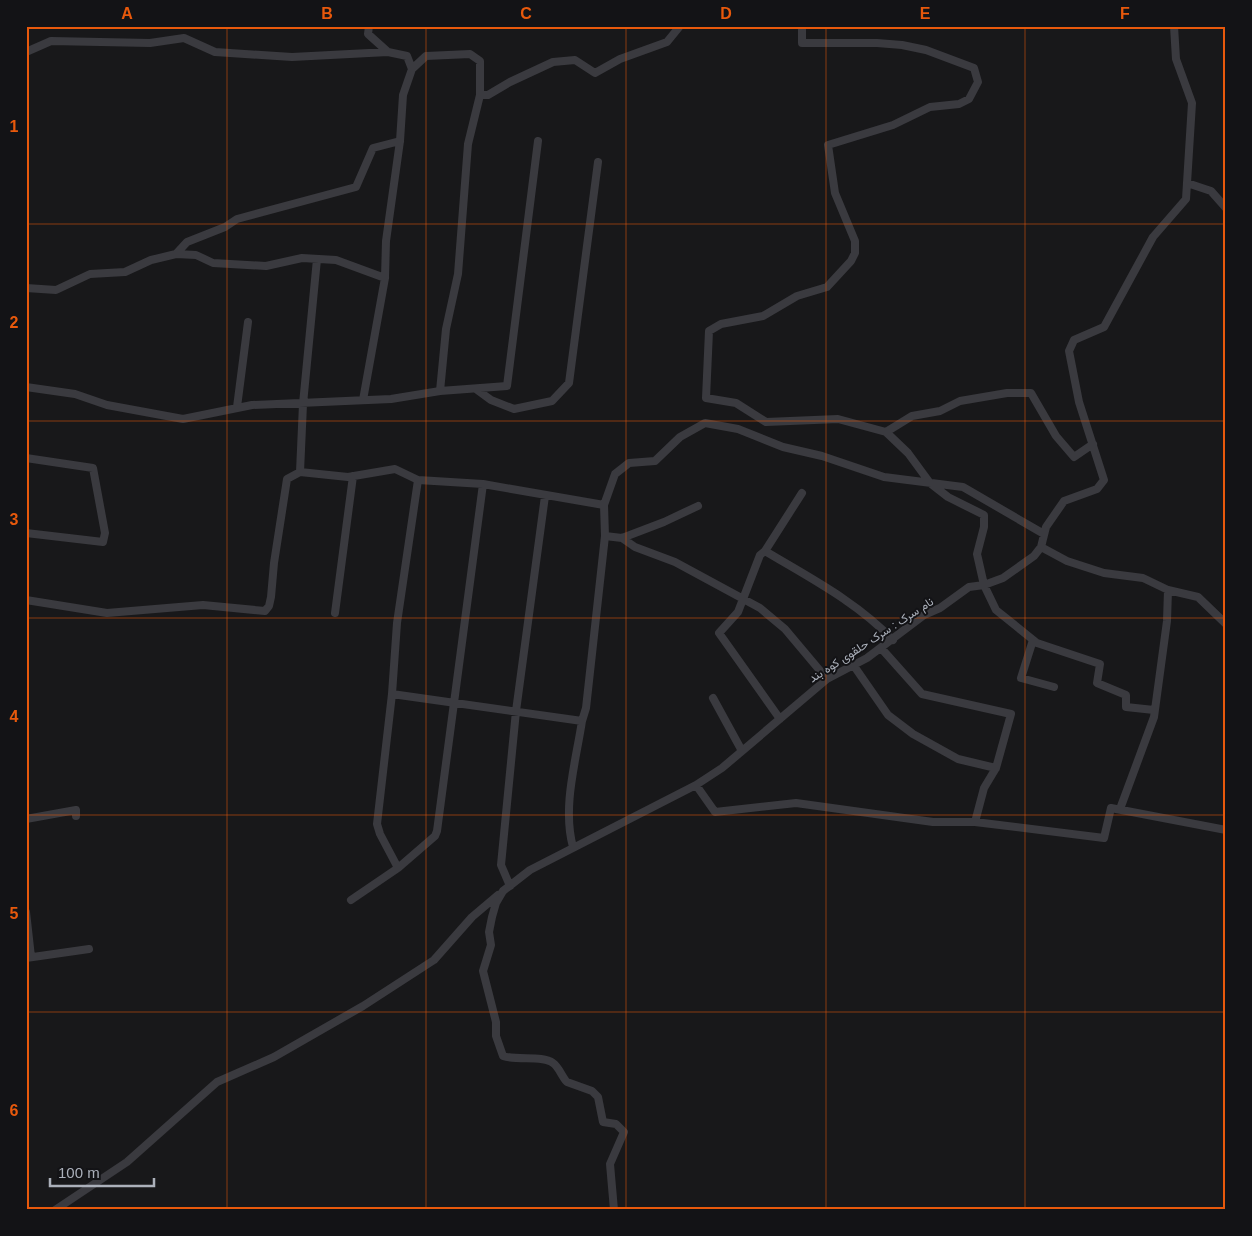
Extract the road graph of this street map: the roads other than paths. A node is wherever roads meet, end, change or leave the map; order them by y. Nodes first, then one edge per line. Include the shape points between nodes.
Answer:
1 (369, 26) edge
2 (680, 26) edge
3 (802, 26) edge
4 (1174, 26) edge
5 (26, 52) edge
6 (388, 52) junction
7 (412, 70) junction
8 (480, 95) junction
9 (400, 141) junction
10 (538, 141) dead end
11 (598, 162) dead end
12 (1187, 183) junction
13 (1226, 208) edge
14 (176, 254) junction
15 (317, 259) junction
16 (385, 278) junction
17 (26, 288) edge
18 (248, 322) dead end
19 (26, 387) edge
20 (476, 389) junction
21 (440, 391) junction
22 (363, 400) junction
23 (303, 404) junction
24 (237, 407) junction
25 (886, 432) junction
26 (1092, 444) junction
27 (26, 458) edge
28 (300, 472) junction
29 (353, 476) junction
30 (418, 480) junction
31 (930, 483) junction
32 (483, 484) junction
33 (802, 493) dead end
34 (545, 496) junction
35 (604, 505) junction
36 (698, 506) dead end
37 (26, 533) edge
38 (1044, 534) junction
39 (605, 536) junction
40 (622, 538) junction
41 (1041, 547) junction
42 (765, 551) junction
43 (984, 585) junction
44 (1168, 590) junction
45 (742, 599) junction
46 (26, 600) edge
47 (335, 613) dead end
48 (1226, 624) edge
49 (893, 640) junction
50 (1033, 640) junction
51 (881, 648) junction
52 (854, 666) junction
53 (827, 679) junction
54 (1054, 687) dead end
55 (392, 694) junction
56 (713, 698) dead end
57 (453, 702) junction
58 (1154, 710) junction
59 (516, 711) junction
60 (780, 719) junction
61 (582, 721) junction
62 (742, 751) junction
63 (996, 768) junction
64 (696, 785) junction
65 (1120, 809) junction
66 (76, 816) dead end
67 (26, 819) edge
68 (975, 822) junction
69 (1226, 830) edge
70 (573, 847) junction
71 (398, 868) junction
72 (506, 889) junction
73 (351, 900) dead end
74 (26, 912) edge
75 (89, 949) dead end
76 (28, 958) edge
77 (55, 1210) edge
78 (614, 1210) edge

1 - 6 street via 368,34
2 - 8 street via 667,42 620,59 595,73 575,60 553,62 488,95
3 - 25 street via 802,42 877,43 926,50 974,68 978,82 969,99 959,104 930,107 892,125 828,144 835,193 855,241 855,254 827,287 797,296 763,316 721,324 709,331 706,398 736,403 766,422 838,419
4 - 12 street via 1176,58 1192,103
5 - 6 street via 51,41 150,43 184,38 215,52 292,57
6 - 7 street via 407,56
7 - 8 street via 426,56 470,54 480,61
7 - 9 street via 403,94
8 - 21 street via 468,144 458,274 446,329
9 - 14 street via 373,148 356,187 237,219 187,242
9 - 16 street via 386,242
10 - 20 street via 507,386
11 - 20 street via 569,383 552,401 514,409 491,400
12 - 13 street via 1211,191
12 - 26 street via 1186,200 1152,237 1104,327 1074,340 1069,351 1079,402
14 - 15 street via 196,255 213,263 266,266 302,258
14 - 17 street via 151,260 125,272 90,274 56,290
15 - 16 street via 336,260
15 - 23 street
16 - 22 street
18 - 24 street
19 - 24 street via 75,394 106,405 184,419
20 - 21 street
21 - 22 street
22 - 23 street
23 - 24 street
23 - 28 street
25 - 26 street via 912,416 940,411 960,401 1007,393 1031,393 1056,436 1074,457
25 - 31 street via 908,453
26 - 38 street via 1104,480 1097,489 1064,501
27 - 37 street via 92,468 105,533 103,542
28 - 29 street
28 - 46 street via 288,479 271,597 265,611 203,605 107,613
29 - 30 street via 396,469
29 - 47 street
30 - 32 street
30 - 55 street via 397,623
31 - 35 street via 884,477 738,430 705,423 680,437 655,461 629,463 615,474
31 - 38 street via 963,487
31 - 43 street via 948,498 984,515 977,554
32 - 34 street
32 - 57 street
33 - 42 street
34 - 35 street
34 - 59 street
35 - 39 street
36 - 40 street
38 - 41 street
39 - 40 street
39 - 61 street
40 - 45 street via 635,547 675,562
41 - 43 street, نام سرک : سرک حلقوی کوه بند via 1034,556 1003,578
41 - 44 street via 1067,562 1104,573 1143,578
42 - 45 street via 760,555
42 - 49 street via 838,595 879,625
43 - 49 street, نام سرک : سرک حلقوی کوه بند via 969,587
43 - 50 street via 996,610
44 - 48 street via 1198,597
44 - 58 street via 1167,621
45 - 53 street via 760,608 785,629
45 - 60 street via 738,612 719,633
49 - 51 street, نام سرک : سرک حلقوی کوه بند
50 - 54 street via 1021,678
50 - 58 street via 1100,664 1097,683 1126,695 1126,707
51 - 52 street, نام سرک : سرک حلقوی کوه بند
51 - 63 street via 922,694 1011,714
52 - 53 street, نام سرک : سرک حلقوی کوه بند
52 - 63 street via 888,714 912,734 958,759
53 - 60 street, نام سرک : سرک حلقوی کوه بند
55 - 57 street
55 - 71 street via 377,824
56 - 62 street
57 - 59 street
57 - 71 street via 437,831
58 - 65 street via 1152,724
59 - 61 street
59 - 72 street via 502,865
60 - 62 street, نام سرک : سرک حلقوی کوه بند
61 - 70 street via 569,808 568,831
62 - 64 street, نام سرک : سرک حلقوی کوه بند
63 - 68 street via 984,788
64 - 68 street via 715,812 796,802 933,822
64 - 70 street, نام سرک : سرک حلقوی کوه بند
65 - 68 street via 1111,808 1104,838
65 - 69 street
66 - 67 street via 76,810
70 - 72 street, نام سرک : سرک حلقوی کوه بند via 530,870
71 - 73 street
72 - 77 street via 472,917 434,960 274,1058 217,1082 127,1162
72 - 78 street, نام سرک : سرک حلقوی کوه بند via 496,903 492,917 491,945 483,971 496,1022 496,1036 503,1056 514,1060 546,1059 555,1064 567,1082 592,1091 598,1096 603,1122 616,1124 624,1132 610,1164
74 - 76 street
75 - 76 street

